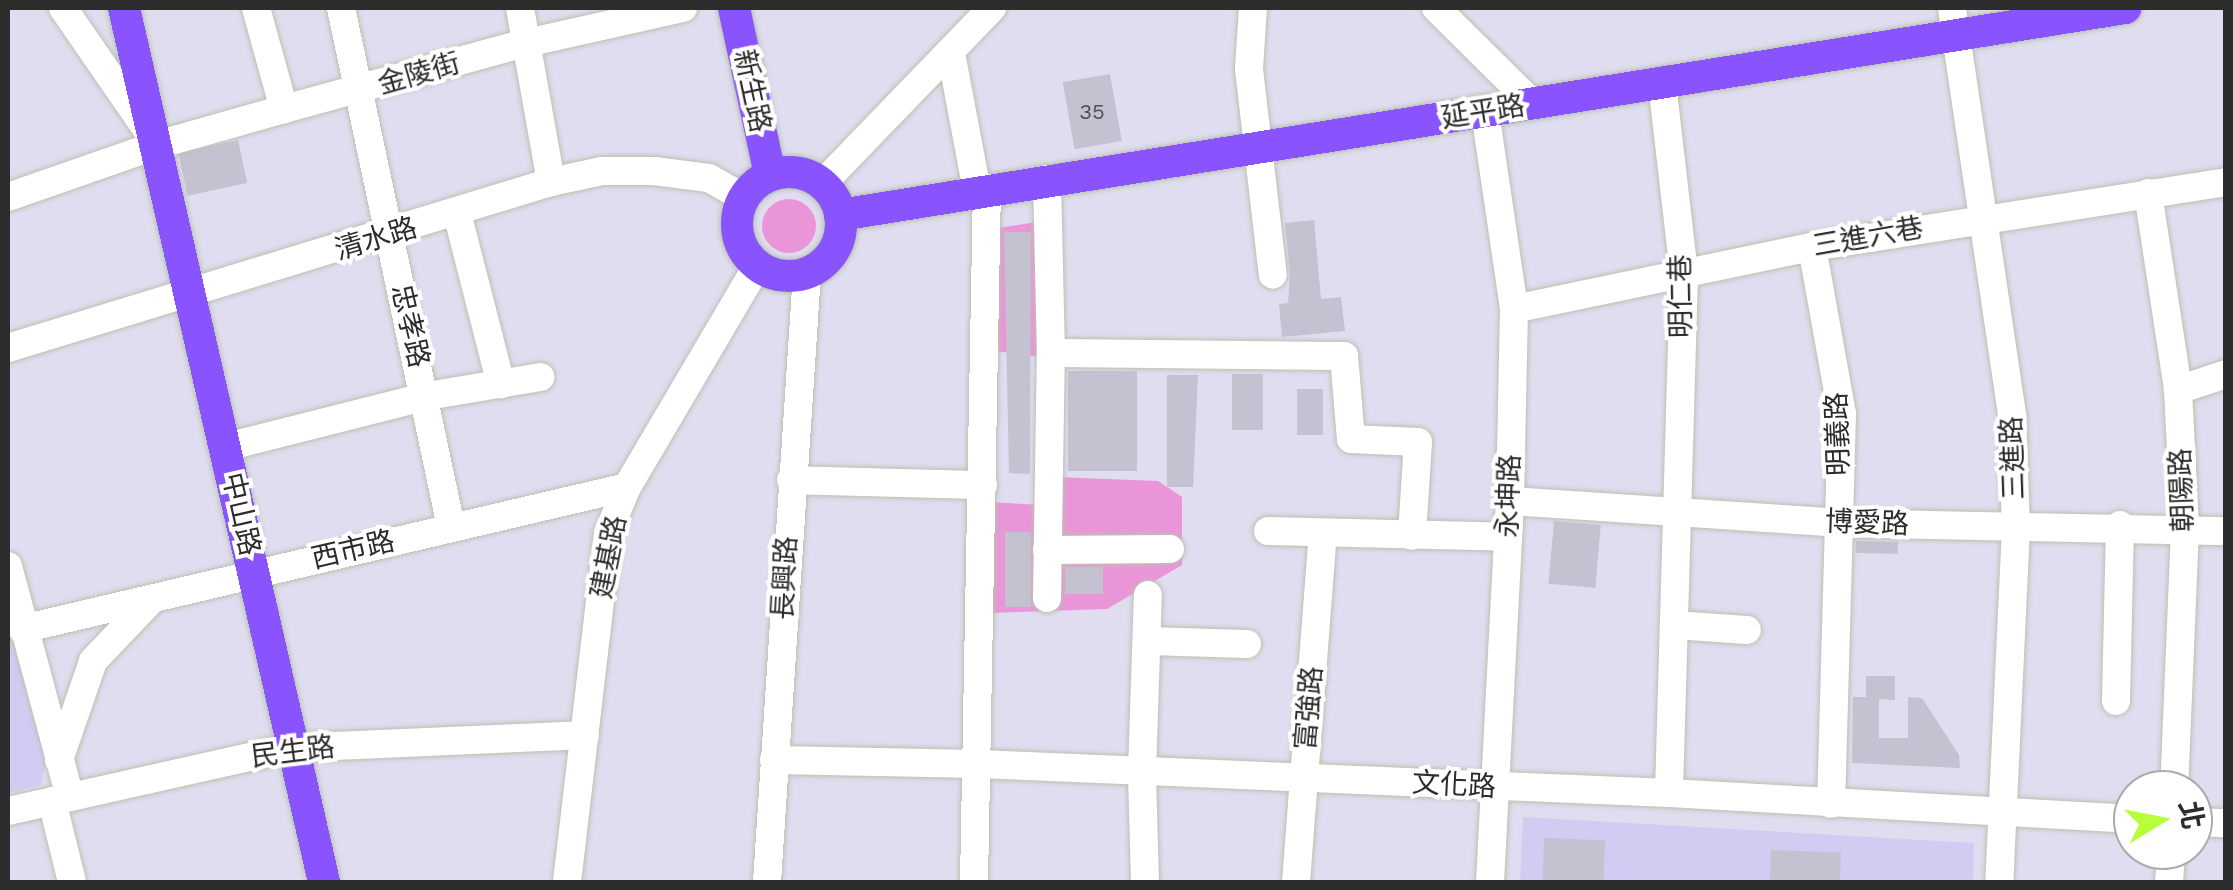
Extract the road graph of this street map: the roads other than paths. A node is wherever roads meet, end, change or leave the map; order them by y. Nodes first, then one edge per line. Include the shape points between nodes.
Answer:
1 (63, 8) edge
2 (124, 8) edge
3 (256, 8) edge
4 (341, 8) edge
5 (520, 8) edge
6 (683, 8) edge
7 (734, 8) edge
8 (1253, 8) edge
9 (1436, 8) edge
10 (2125, 8) edge
11 (986, 10) edge
12 (1954, 22) edge
13 (526, 43) junction
14 (951, 53) junction
15 (1662, 83) junction
16 (358, 91) junction
17 (1534, 104) junction
18 (284, 109) junction
19 (1485, 112) junction
20 (156, 145) junction
21 (1257, 146) junction
22 (770, 176) junction
23 (1047, 179) junction
24 (552, 182) junction
25 (2226, 182) edge
26 (822, 184) junction
27 (982, 189) junction
28 (2148, 193) junction
29 (8, 197) edge
30 (744, 198) junction
31 (457, 213) junction
32 (840, 214) junction
33 (1985, 218) junction
34 (389, 235) junction
35 (1812, 246) junction
36 (757, 266) junction
37 (806, 274) junction
38 (1684, 274) junction
39 (1273, 275) dead end
40 (190, 296) junction
41 (1514, 309) junction
42 (8, 348) edge
43 (1052, 353) junction
44 (2226, 374) edge
45 (540, 377) dead end
46 (501, 384) junction
47 (2178, 390) junction
48 (426, 396) junction
49 (226, 447) junction
50 (790, 480) junction
51 (983, 486) junction
52 (626, 487) junction
53 (1510, 502) junction
54 (1677, 510) junction
55 (1840, 523) junction
56 (2120, 526) junction
57 (451, 528) junction
58 (2016, 528) junction
59 (2185, 528) junction
60 (1268, 531) dead end
61 (2226, 531) edge
62 (1323, 534) junction
63 (1412, 536) junction
64 (1508, 537) junction
65 (1047, 550) junction
66 (1170, 550) dead end
67 (8, 566) edge
68 (255, 572) junction
69 (1148, 595) dead end
70 (152, 598) junction
71 (1046, 598) dead end
72 (1674, 625) junction
73 (22, 628) junction
74 (1747, 630) dead end
75 (1147, 641) junction
76 (1247, 644) dead end
77 (2116, 701) dead end
78 (585, 735) junction
79 (291, 748) junction
80 (60, 760) junction
81 (774, 760) junction
82 (979, 764) junction
83 (2175, 770) edge
84 (1142, 772) junction
85 (1303, 778) junction
86 (1494, 787) junction
87 (1669, 793) junction
88 (61, 799) junction
89 (1831, 804) junction
90 (8, 811) edge
91 (2004, 813) junction
92 (2113, 818) edge
93 (72, 882) edge
94 (324, 882) edge
95 (566, 882) edge
96 (767, 882) edge
97 (974, 882) edge
98 (1145, 882) edge
99 (1296, 882) edge
100 (1490, 882) edge
101 (2000, 882) edge

1 - 20 street, 中山路
2 - 20 main road, 中山路
3 - 18 street
4 - 16 street, 忠孝路
5 - 13 street
6 - 13 street, 金陵街
7 - 22 main road, 新生路
8 - 21 street via 1248,68
9 - 17 street
10 - 12 main road, 延平路
11 - 14 street
12 - 15 main road, 延平路
12 - 33 street, 三進路
13 - 16 street, 金陵街
13 - 24 street
14 - 26 street
14 - 27 street
15 - 17 main road, 延平路
15 - 38 street, 明仁巷
16 - 18 street, 金陵街
16 - 34 street, 忠孝路
17 - 19 main road, 延平路
18 - 20 street, 金陵街
19 - 21 main road, 延平路
19 - 41 street, 永坤路
20 - 29 street, 金陵街
20 - 40 main road, 中山路
21 - 23 main road, 延平路
21 - 39 street
22 - 26 main road via 802,174
22 - 30 main road
23 - 27 main road, 延平路
23 - 43 street
24 - 30 street, 清水路 via 602,171 654,170 708,178
24 - 31 street, 清水路
25 - 28 street, 三進六巷
26 - 32 main road
27 - 32 main road, 延平路
27 - 51 street
28 - 33 street, 三進六巷
28 - 47 street, 朝陽路
30 - 36 main road via 737,227
31 - 34 street, 清水路
31 - 46 street
32 - 37 main road via 831,255
33 - 35 street, 三進六巷
33 - 58 street, 三進路 via 2008,366
34 - 40 street, 清水路
34 - 48 street, 忠孝路
35 - 38 street, 三進六巷
35 - 55 street, 明義路 via 1842,414
36 - 37 main road via 789,277
36 - 52 street, 建基路
37 - 50 street, 長興路
38 - 41 street, 三進六巷
38 - 54 street, 明仁巷
40 - 42 street, 清水路
40 - 49 main road, 中山路
41 - 53 street, 永坤路
43 - 63 street via 1344,356 1351,440 1418,442
43 - 65 street
44 - 47 street
45 - 46 street
46 - 48 street
47 - 59 street, 朝陽路
48 - 49 street
48 - 57 street, 忠孝路
49 - 68 main road, 中山路
50 - 51 street
50 - 81 street, 長興路
51 - 82 street
52 - 57 street, 西市路
52 - 78 street, 建基路 via 608,533
53 - 54 street, 博愛路
53 - 64 street, 永坤路
54 - 55 street, 博愛路
54 - 72 street, 明仁巷
55 - 58 street, 博愛路
55 - 89 street, 明義路
56 - 58 street, 博愛路
56 - 59 street, 博愛路
56 - 77 street
57 - 68 street, 西市路
58 - 91 street, 三進路
59 - 61 street, 博愛路
59 - 83 street, 朝陽路
60 - 62 street
62 - 63 street
62 - 85 street, 富強路
63 - 64 street
64 - 86 street, 永坤路
65 - 66 street
65 - 71 street
67 - 73 street
68 - 70 street, 西市路
68 - 79 main road, 中山路
69 - 75 street
70 - 73 street, 西市路
70 - 80 street via 93,661
72 - 74 street
72 - 87 street, 明仁巷
73 - 80 street
75 - 76 street
75 - 84 street
78 - 79 street, 民生路
78 - 95 street, 建基路
79 - 88 street, 民生路
79 - 94 main road, 中山路
80 - 88 street
81 - 82 street, 文化路
81 - 96 street, 長興路
82 - 84 street, 文化路
82 - 97 street
84 - 85 street, 文化路
84 - 98 street
85 - 86 street, 文化路
85 - 99 street, 富強路
86 - 87 street, 文化路
86 - 100 street, 永坤路
87 - 89 street, 文化路
88 - 90 street, 民生路
88 - 93 street
89 - 91 street, 文化路
91 - 92 street, 文化路
91 - 101 street, 三進路

